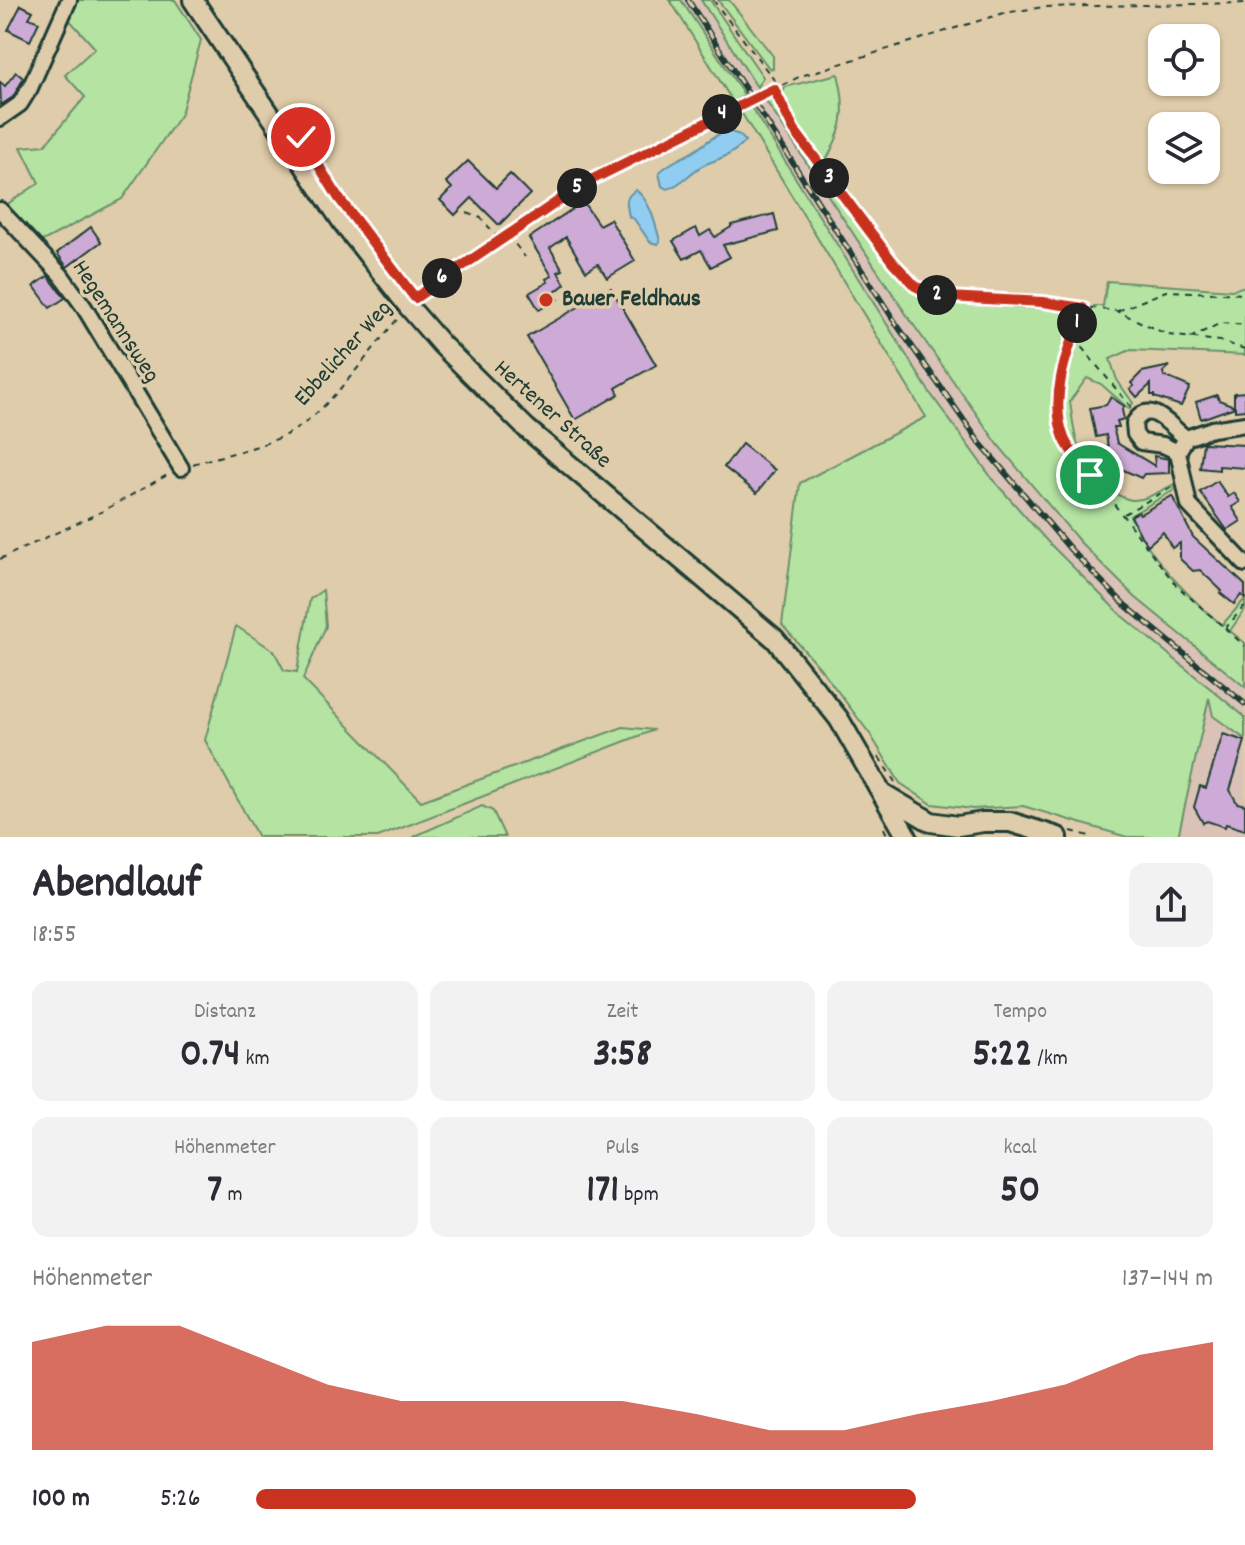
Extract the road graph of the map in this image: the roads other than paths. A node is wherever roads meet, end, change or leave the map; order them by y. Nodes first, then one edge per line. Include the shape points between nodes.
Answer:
1 (69, 0) edge
2 (193, 0) edge
3 (0, 118) edge
4 (0, 210) edge
5 (1245, 424) edge
6 (1186, 438) junction
7 (1178, 452) junction
8 (181, 468) road end
9 (1245, 564) edge
10 (889, 789) junction
11 (1038, 831) junction
12 (907, 837) edge
13 (956, 837) edge
14 (1058, 837) edge

1 - 3 street via 30,88 20,104
2 - 10 main road, Hertener Straße via 343,223 441,344 526,428 775,639
4 - 8 street, Hegemannsweg via 76,296
5 - 6 street
6 - 7 street
6 - 7 street via 1160,414 1139,414 1134,423 1141,442
7 - 9 street via 1189,505
10 - 11 main road via 931,822 1010,822
10 - 12 main road, Hertener Straße
11 - 13 main road via 970,831
11 - 14 main road

